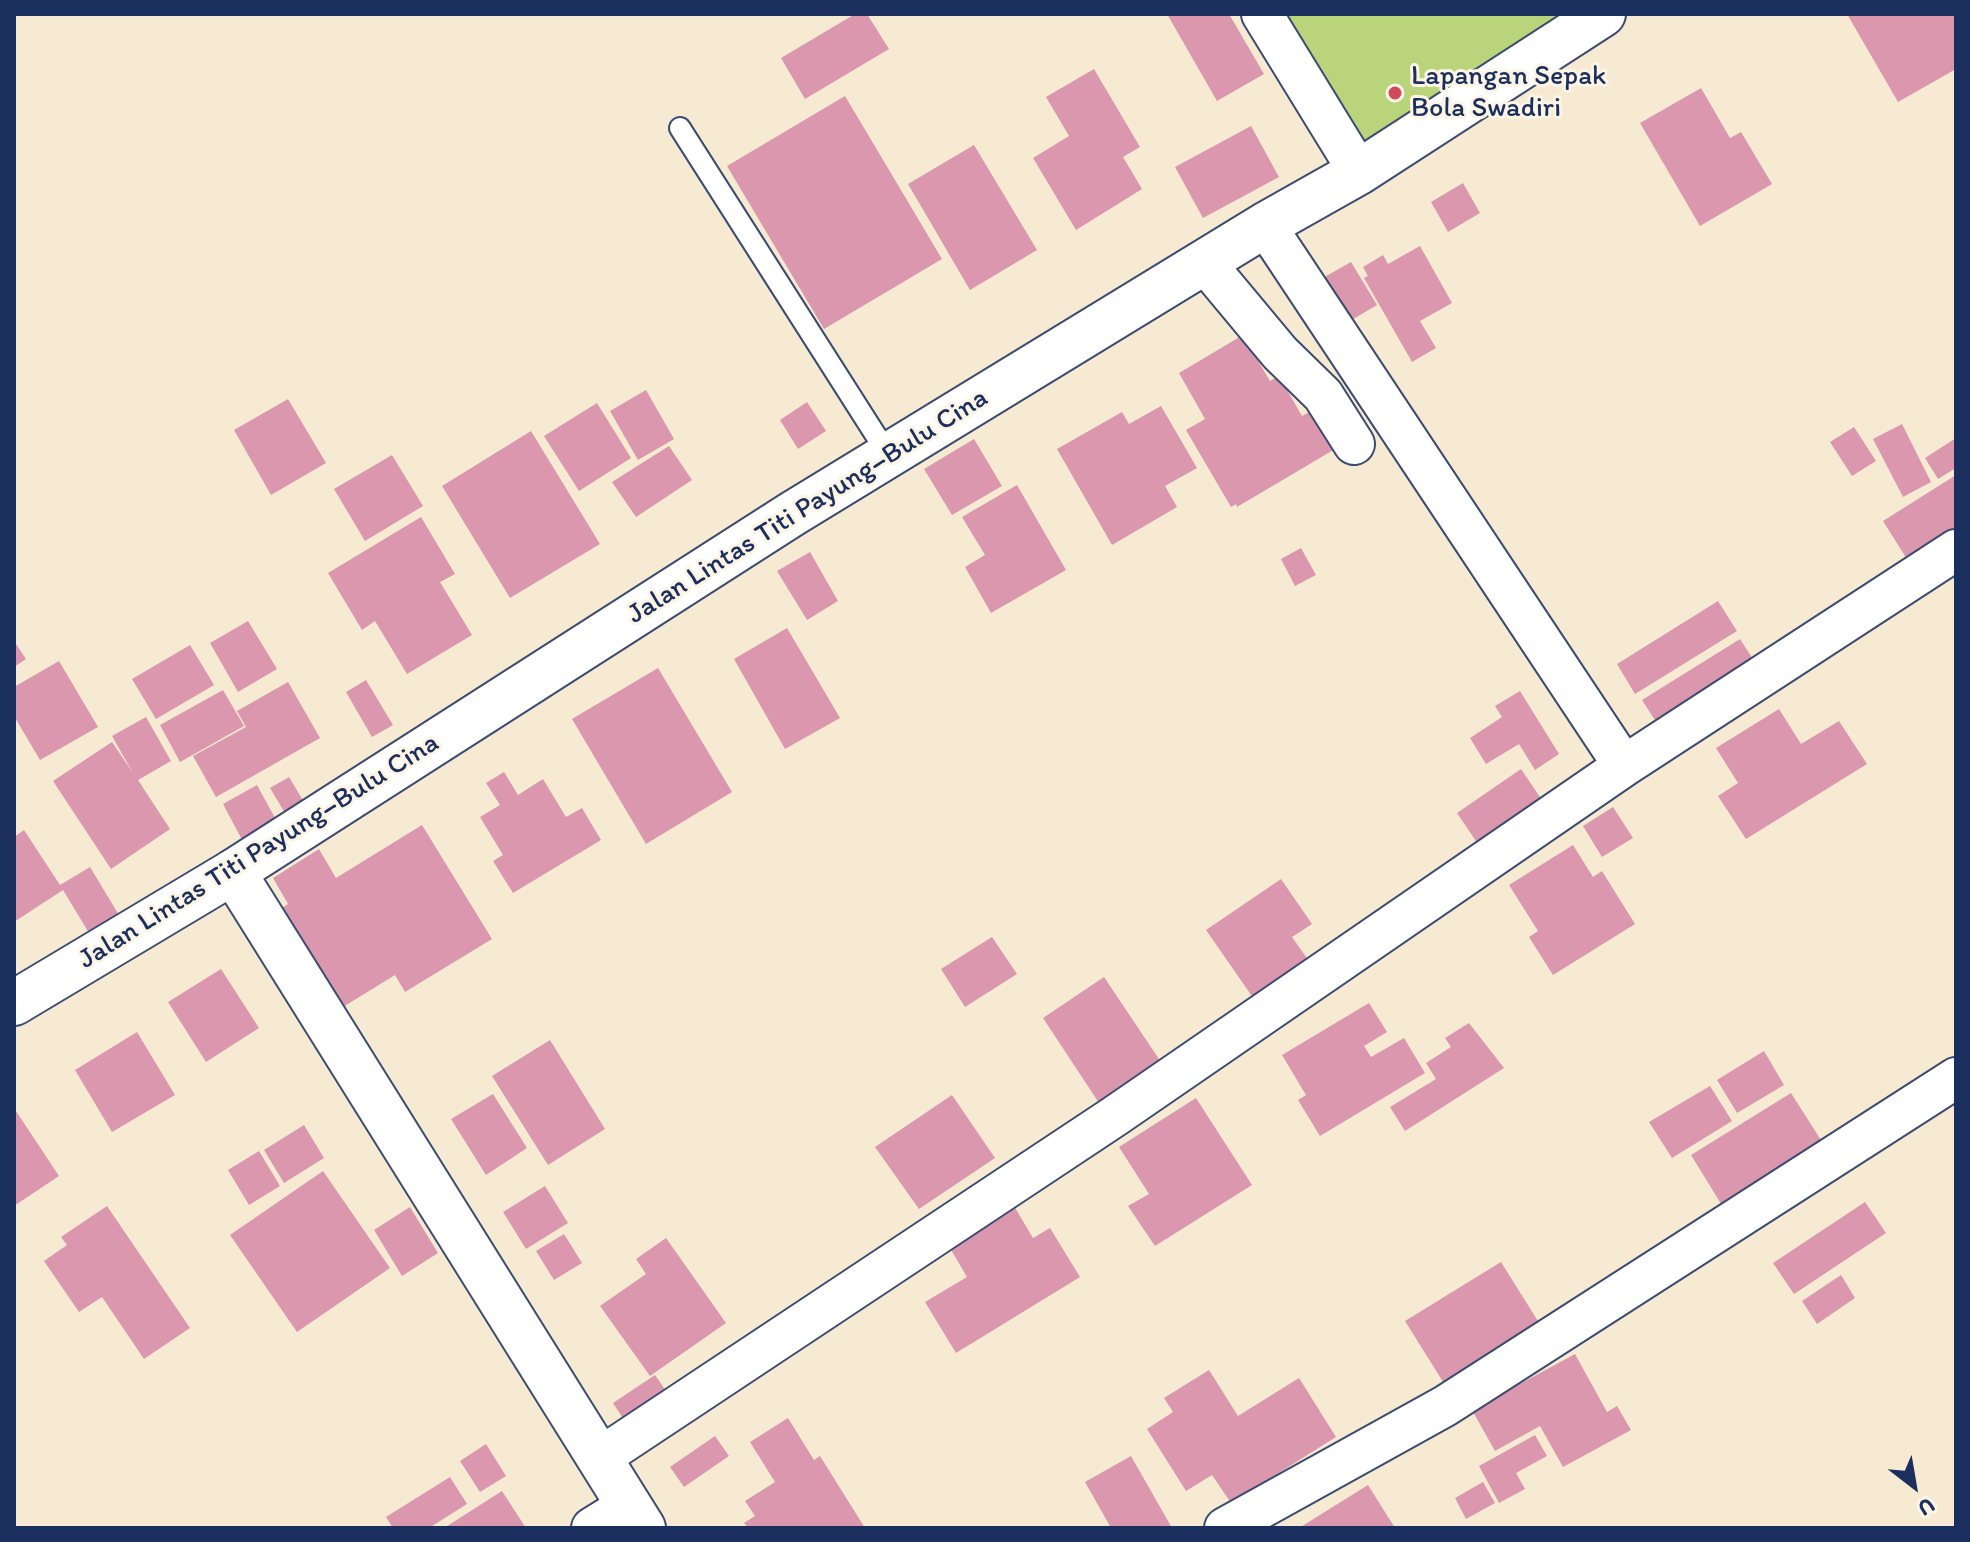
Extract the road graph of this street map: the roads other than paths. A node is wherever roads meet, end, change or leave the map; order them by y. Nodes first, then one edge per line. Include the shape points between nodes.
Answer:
1 (1262, 14) edge
2 (1603, 14) edge
3 (680, 128) dead end
4 (1359, 172) junction
5 (1265, 225) junction
6 (1205, 263) junction
7 (1354, 444) dead end
8 (889, 456) junction
9 (1956, 550) edge
10 (1624, 766) junction
11 (233, 872) junction
12 (14, 1003) edge
13 (1956, 1078) edge
14 (601, 1457) junction
15 (636, 1516) edge
16 (592, 1528) edge
17 (1225, 1528) edge

1 - 4 street
2 - 4 main road, Jalan Lintas Titi Payung–Bulu Cina
3 - 8 lane
4 - 5 main road, Jalan Lintas Titi Payung–Bulu Cina
5 - 6 main road, Jalan Lintas Titi Payung–Bulu Cina
5 - 10 street
6 - 7 street via 1280,353 1323,395
6 - 8 main road, Jalan Lintas Titi Payung–Bulu Cina
8 - 11 main road, Jalan Lintas Titi Payung–Bulu Cina
9 - 10 street
10 - 14 street via 1115,1116
11 - 12 main road, Jalan Lintas Titi Payung–Bulu Cina
11 - 14 main road
13 - 17 street via 1445,1406
14 - 15 main road
15 - 16 street

